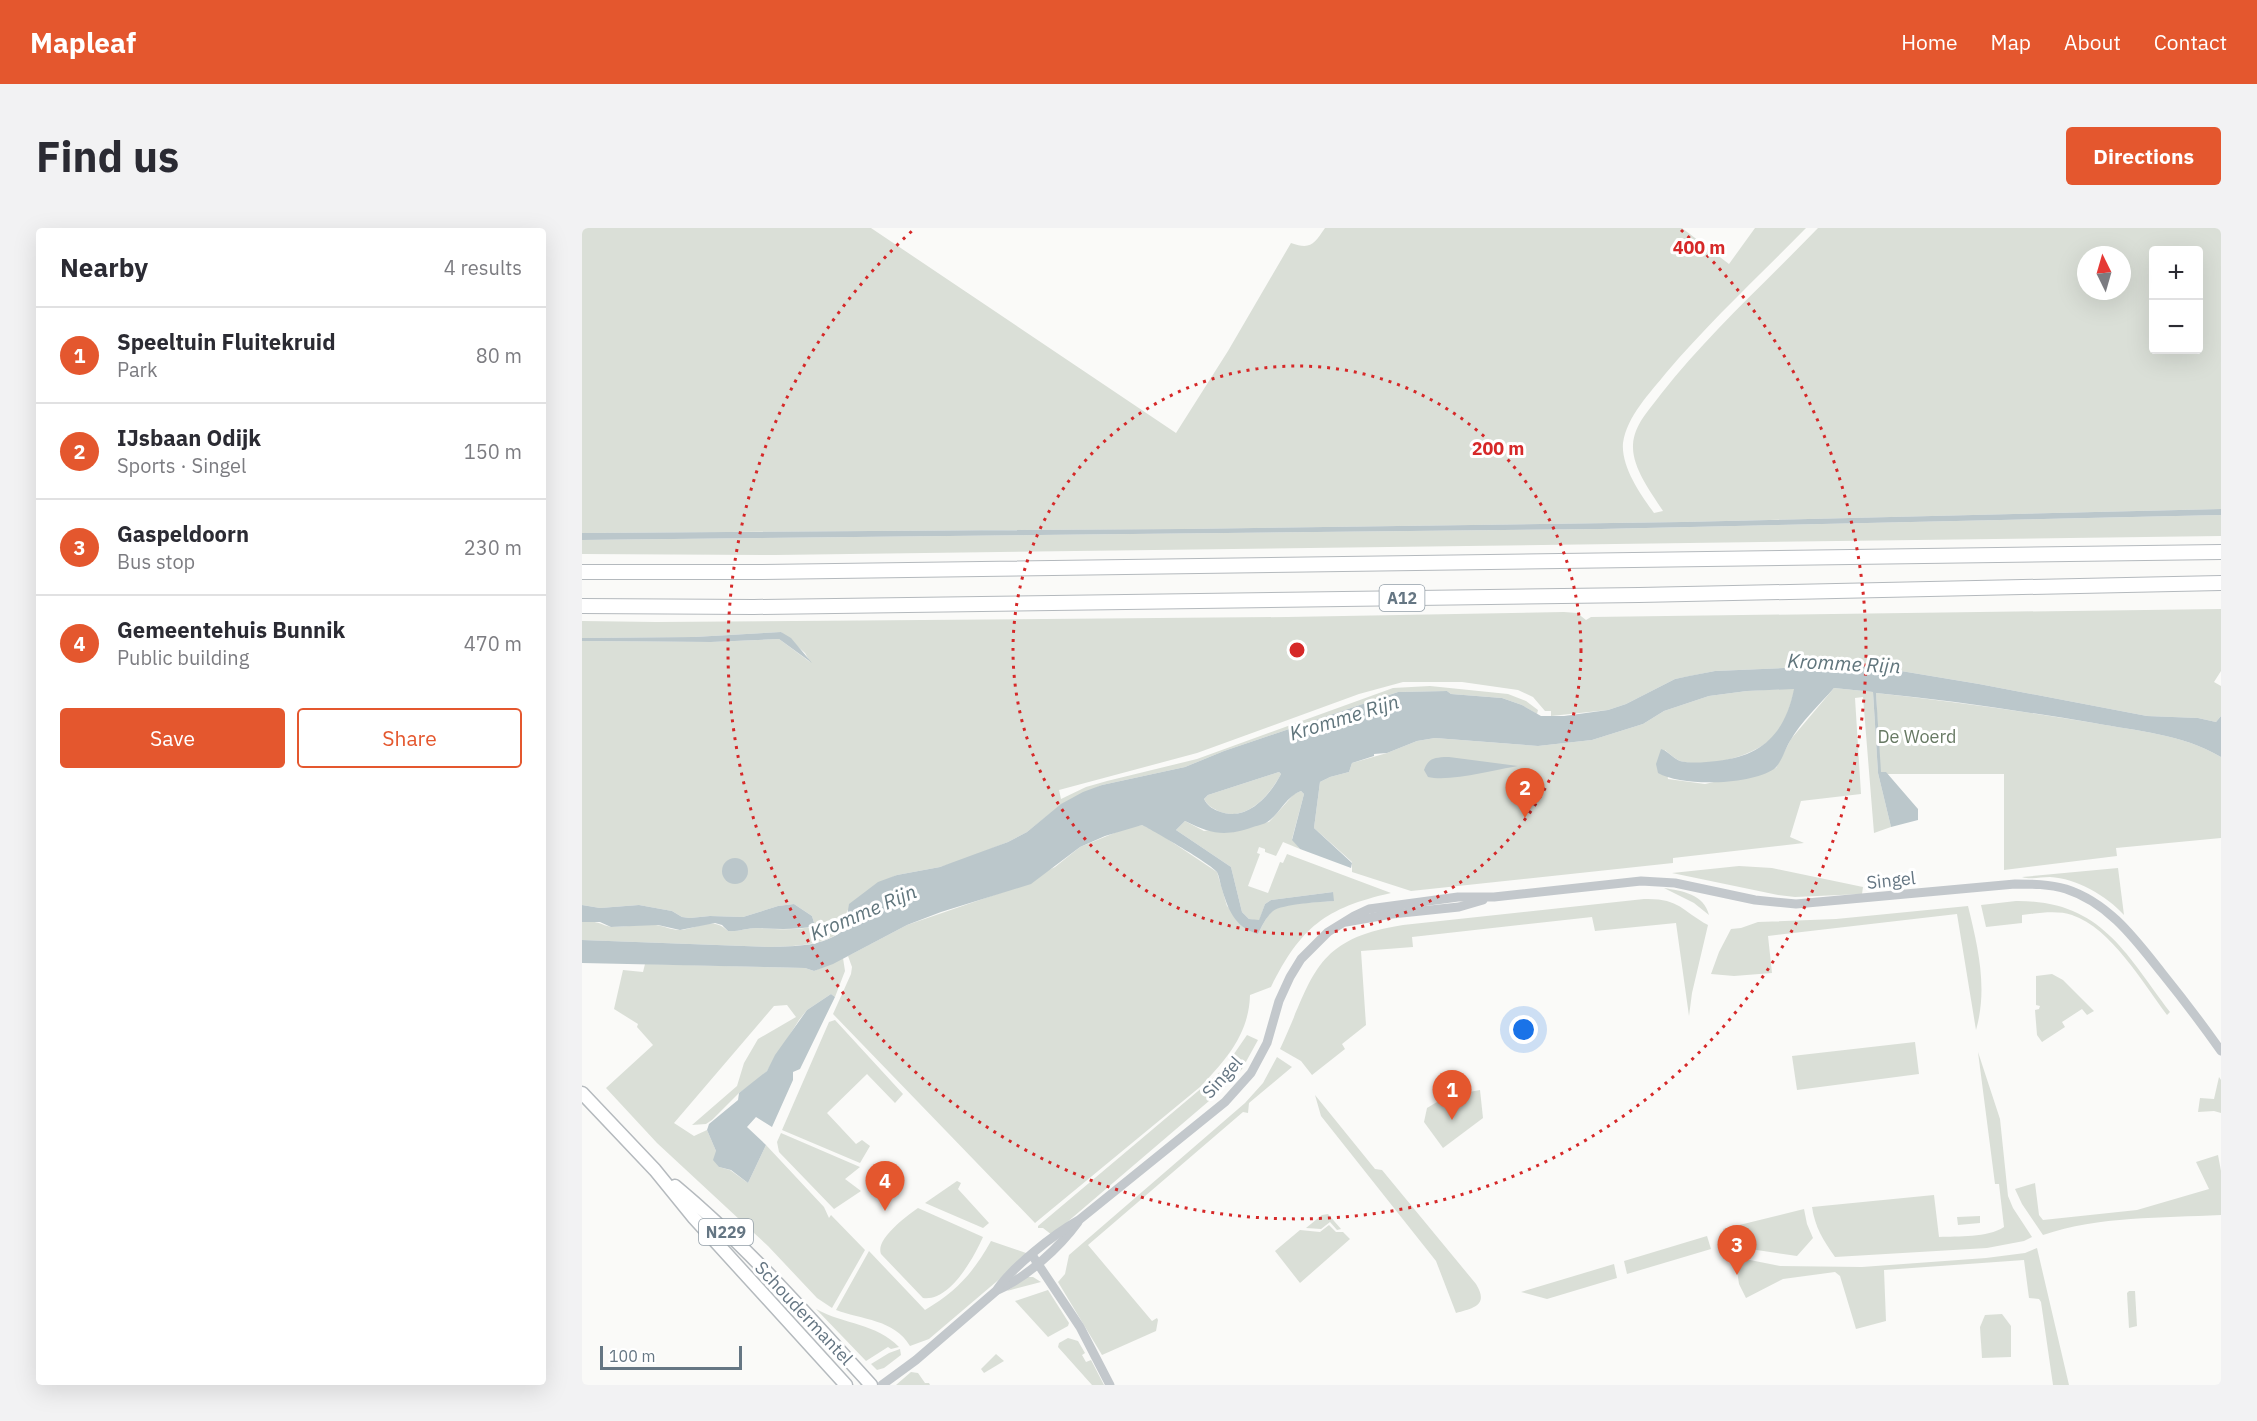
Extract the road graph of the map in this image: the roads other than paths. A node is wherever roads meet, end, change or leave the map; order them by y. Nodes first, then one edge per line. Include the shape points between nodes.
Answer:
1 (2221, 552) edge
2 (582, 572) edge
3 (2221, 583) edge
4 (582, 606) edge
5 (2221, 1051) edge
6 (582, 1093) edge
7 (655, 1170) junction
8 (1035, 1259) junction
9 (846, 1385) edge
10 (871, 1385) edge
11 (882, 1385) edge
12 (1110, 1385) edge

1 - 2 highway, A12
3 - 4 highway, A12 via 1628,595
5 - 8 street, Singel via 2120,923 2085,897 2048,885 1996,885 1808,904 1766,902 1692,885 1652,881 1377,907 1344,922 1312,947 1290,977 1267,1043 1251,1073 1225,1102 1065,1228
6 - 7 main road, Schoudermantel / N229
7 - 9 main road, Schoudermantel / N229
7 - 10 main road, Schoudermantel / N229 via 740,1246
8 - 11 street, Singel via 1011,1284 996,1291
8 - 12 street via 1080,1327

